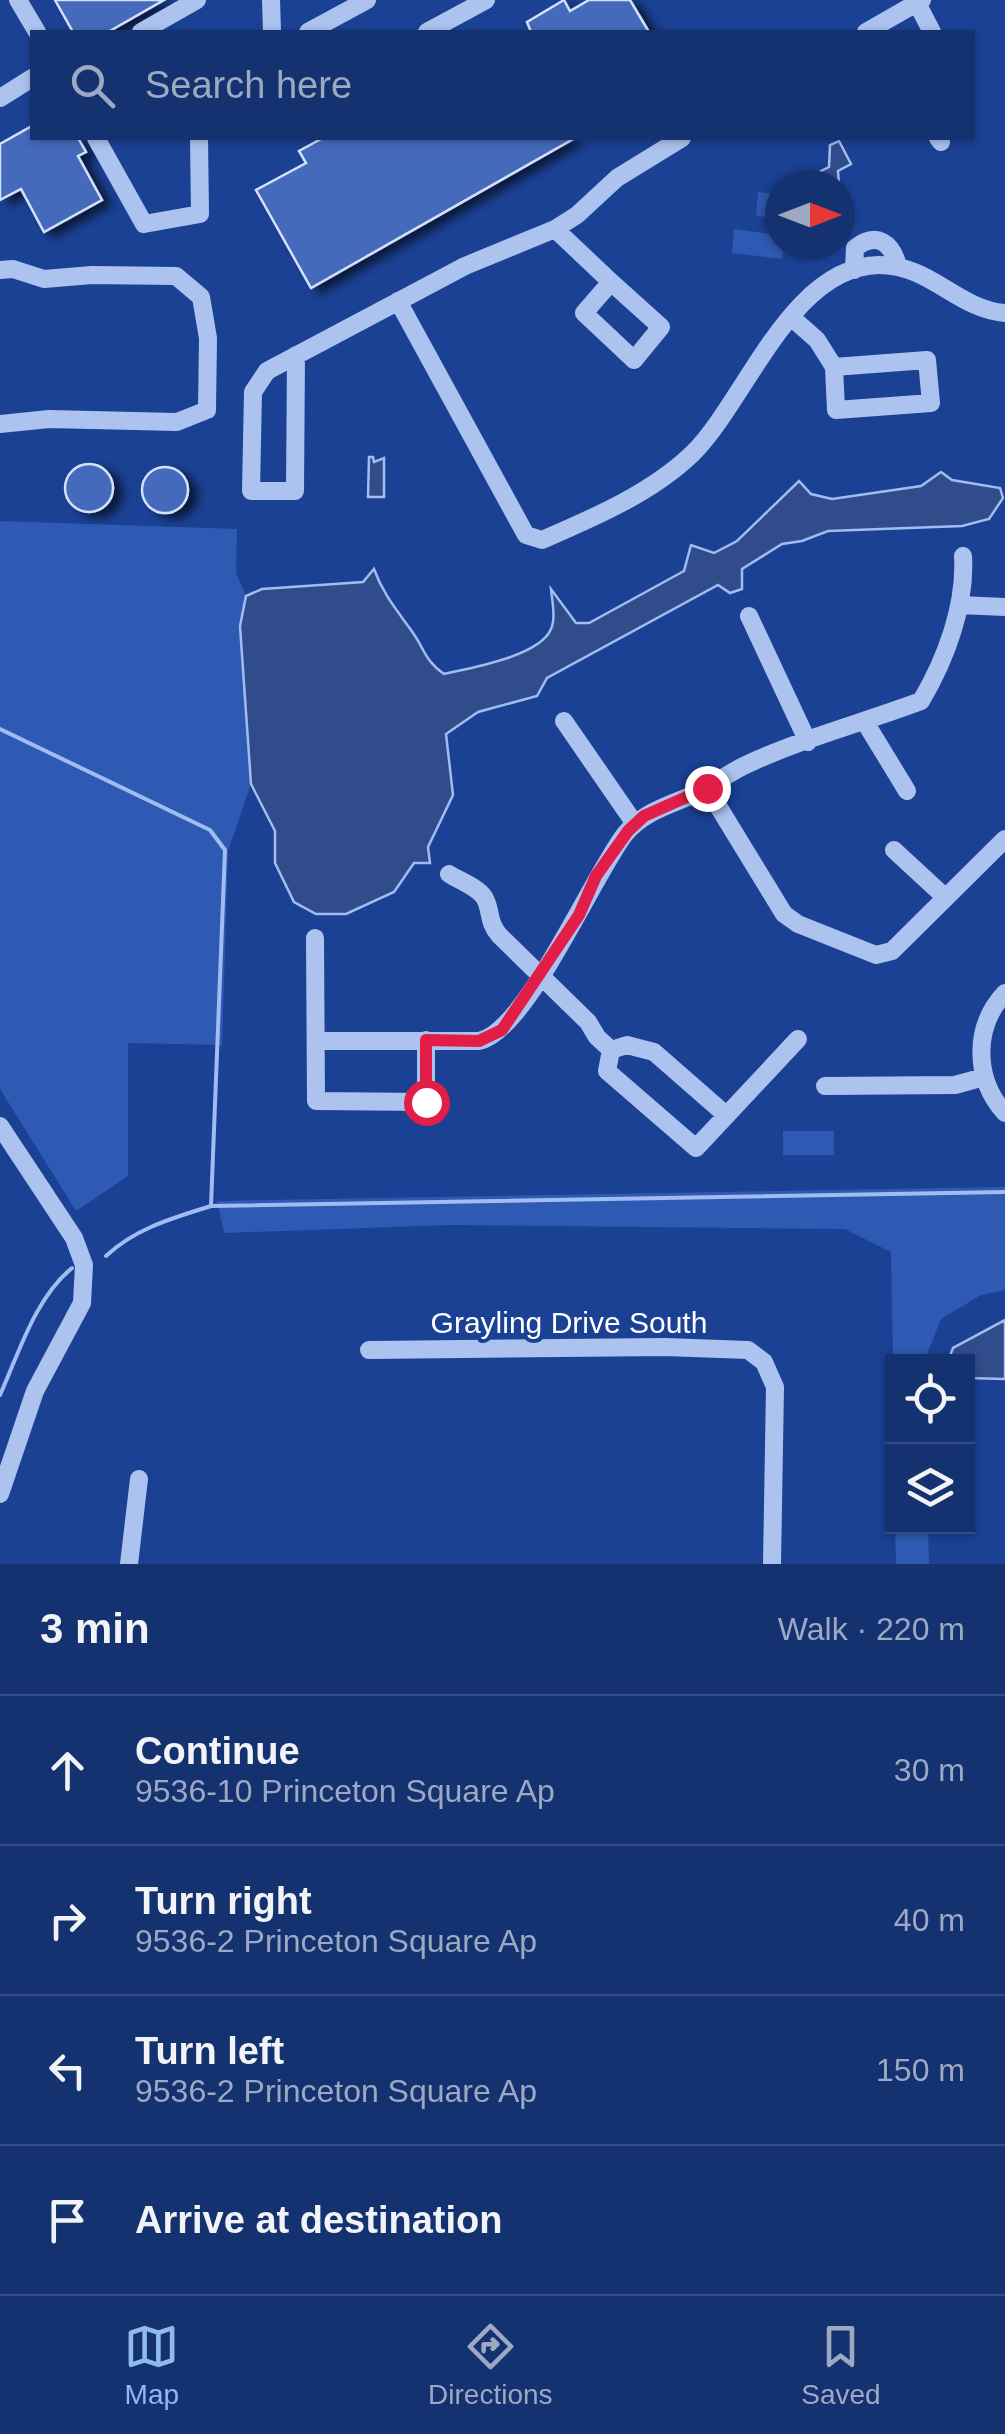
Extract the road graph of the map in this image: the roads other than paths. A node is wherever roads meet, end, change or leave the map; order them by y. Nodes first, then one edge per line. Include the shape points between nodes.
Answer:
1 (18, 0) edge
2 (197, 0) edge
3 (270, 0) edge
4 (366, 0) edge
5 (486, 0) edge
6 (919, 1) edge
7 (36, 30) edge
8 (144, 30) edge
9 (272, 30) edge
10 (312, 30) edge
11 (432, 30) edge
12 (875, 30) edge
13 (931, 30) edge
14 (30, 79) edge
15 (0, 98) edge
16 (97, 140) edge
17 (198, 140) edge
18 (679, 140) edge
19 (555, 230) junction
20 (898, 266) junction
21 (0, 270) edge
22 (854, 270) junction
23 (611, 282) dead end
24 (398, 300) junction
25 (1005, 313) edge
26 (791, 317) junction
27 (296, 355) junction
28 (834, 367) junction
29 (0, 424) edge
30 (963, 556) dead end
31 (960, 605) junction
32 (1005, 607) edge
33 (749, 616) dead end
34 (564, 720) dead end
35 (865, 722) junction
36 (808, 742) junction
37 (707, 788) junction
38 (908, 791) dead end
39 (635, 824) junction
40 (1005, 839) edge
41 (894, 850) dead end
42 (450, 874) dead end
43 (946, 898) junction
44 (315, 938) dead end
45 (541, 974) junction
46 (1005, 992) edge
47 (798, 1039) dead end
48 (426, 1040) junction
49 (316, 1041) junction
50 (611, 1050) junction
51 (984, 1077) junction
52 (825, 1086) dead end
53 (1005, 1113) edge
54 (726, 1115) junction
55 (0, 1126) edge
56 (369, 1350) dead end
57 (138, 1479) dead end
58 (0, 1494) edge
59 (129, 1564) edge
60 (772, 1564) edge

1 - 7 street
2 - 8 street
3 - 9 street
4 - 10 street
5 - 11 street
6 - 12 street
6 - 13 street
14 - 15 street
16 - 17 street via 144,224 200,214
18 - 19 street via 617,178
19 - 23 street
19 - 24 street
20 - 22 street
20 - 22 street via 894,250 877,239 855,248
20 - 25 street via 975,306
21 - 29 street via 44,279 176,276 200,297 208,338 207,410 177,422
22 - 26 street via 829,280
24 - 26 street via 526,535 542,540 659,480 693,452
24 - 27 street
26 - 28 street
27 - 27 street via 267,372 253,392 252,491 295,491
28 - 28 street via 836,410 930,403 928,360
30 - 31 street
31 - 32 street
31 - 35 street via 921,701
33 - 36 street
34 - 39 street
35 - 36 street
35 - 38 street
36 - 37 street via 751,762
37 - 39 street
37 - 43 street via 784,914 798,924 884,955
39 - 45 street via 596,876
40 - 43 street
41 - 43 street
42 - 45 street via 480,892 490,924
44 - 49 street
45 - 48 street via 502,1030 486,1039
45 - 50 street
46 - 51 street via 985,1028
47 - 54 street
48 - 49 street
48 - 49 street via 426,1102 316,1101
50 - 54 street via 627,1044 654,1052
50 - 54 street via 606,1070 696,1148
51 - 52 street via 956,1085
51 - 53 street
55 - 58 street via 74,1238 85,1277 82,1303 35,1391
56 - 60 street, Grayling Drive South via 748,1350 764,1362 774,1388
57 - 59 street

